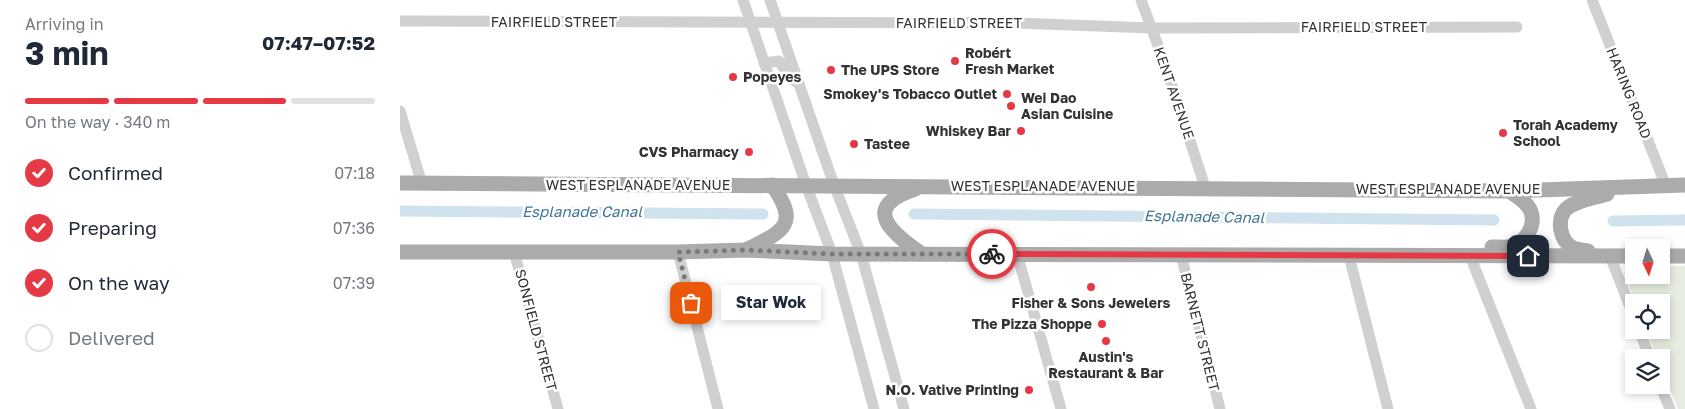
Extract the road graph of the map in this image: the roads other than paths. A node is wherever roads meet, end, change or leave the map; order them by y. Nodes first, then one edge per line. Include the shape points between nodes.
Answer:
1 (743, 0) edge
2 (770, 0) edge
3 (1141, 0) edge
4 (1592, 0) edge
5 (400, 22) edge
6 (751, 23) junction
7 (778, 23) junction
8 (1517, 27) dead end
9 (1151, 28) junction
10 (764, 63) junction
11 (799, 84) junction
12 (400, 111) edge
13 (400, 184) edge
14 (422, 184) junction
15 (772, 185) junction
16 (806, 185) junction
17 (1685, 185) edge
18 (834, 186) junction
19 (926, 186) junction
20 (1666, 186) junction
21 (1205, 187) junction
22 (1638, 188) junction
23 (1509, 191) junction
24 (746, 250) junction
25 (400, 252) edge
26 (514, 252) junction
27 (678, 252) junction
28 (832, 254) junction
29 (861, 254) junction
30 (922, 254) junction
31 (1017, 254) junction
32 (1181, 255) junction
33 (1349, 256) junction
34 (1470, 256) junction
35 (1610, 256) junction
36 (1625, 256) edge
37 (1670, 256) edge
38 (1685, 256) edge
39 (1625, 294) edge
40 (1664, 394) edge
41 (558, 409) edge
42 (718, 409) edge
43 (874, 409) edge
44 (904, 409) edge
45 (1060, 409) edge
46 (1220, 409) edge
47 (1388, 409) edge
48 (1531, 409) edge
49 (1670, 409) edge

1 - 6 street
2 - 7 street
3 - 9 street, KENT AVENUE
4 - 20 street, HARING ROAD
5 - 6 street, FAIRFIELD STREET
6 - 7 street, FAIRFIELD STREET
6 - 10 street
7 - 9 street, FAIRFIELD STREET via 1015,23
7 - 11 street
8 - 9 street, FAIRFIELD STREET
9 - 21 street, KENT AVENUE
10 - 11 street via 779,61 790,78
10 - 16 street
11 - 18 street
12 - 14 street
13 - 14 main road, WEST ESPLANADE AVENUE
14 - 15 main road, WEST ESPLANADE AVENUE
15 - 16 main road, WEST ESPLANADE AVENUE
15 - 24 main road via 786,206 788,217 772,237
16 - 18 main road, WEST ESPLANADE AVENUE
16 - 28 street
17 - 20 main road, WEST ESPLANADE AVENUE
18 - 19 main road, WEST ESPLANADE AVENUE
18 - 29 street
19 - 21 main road, WEST ESPLANADE AVENUE
19 - 30 main road via 896,195 886,208 889,229
20 - 22 main road, WEST ESPLANADE AVENUE
21 - 23 main road, WEST ESPLANADE AVENUE
22 - 23 main road, WEST ESPLANADE AVENUE
22 - 35 main road via 1579,202 1566,209 1562,216 1560,227 1572,248
23 - 34 main road via 1526,204 1532,216 1532,229 1512,246 1476,248
24 - 27 main road
24 - 28 main road
25 - 26 main road
26 - 27 main road
26 - 41 street, SONFIELD STREET
27 - 42 street
28 - 29 main road
28 - 43 street
29 - 30 main road
29 - 44 street
30 - 31 main road
31 - 32 main road
31 - 45 street
32 - 33 main road
32 - 46 street, BARNETT STREET
33 - 34 main road
33 - 47 street
34 - 35 main road
34 - 48 street
35 - 36 main road
35 - 39 street
37 - 38 main road
40 - 49 street

